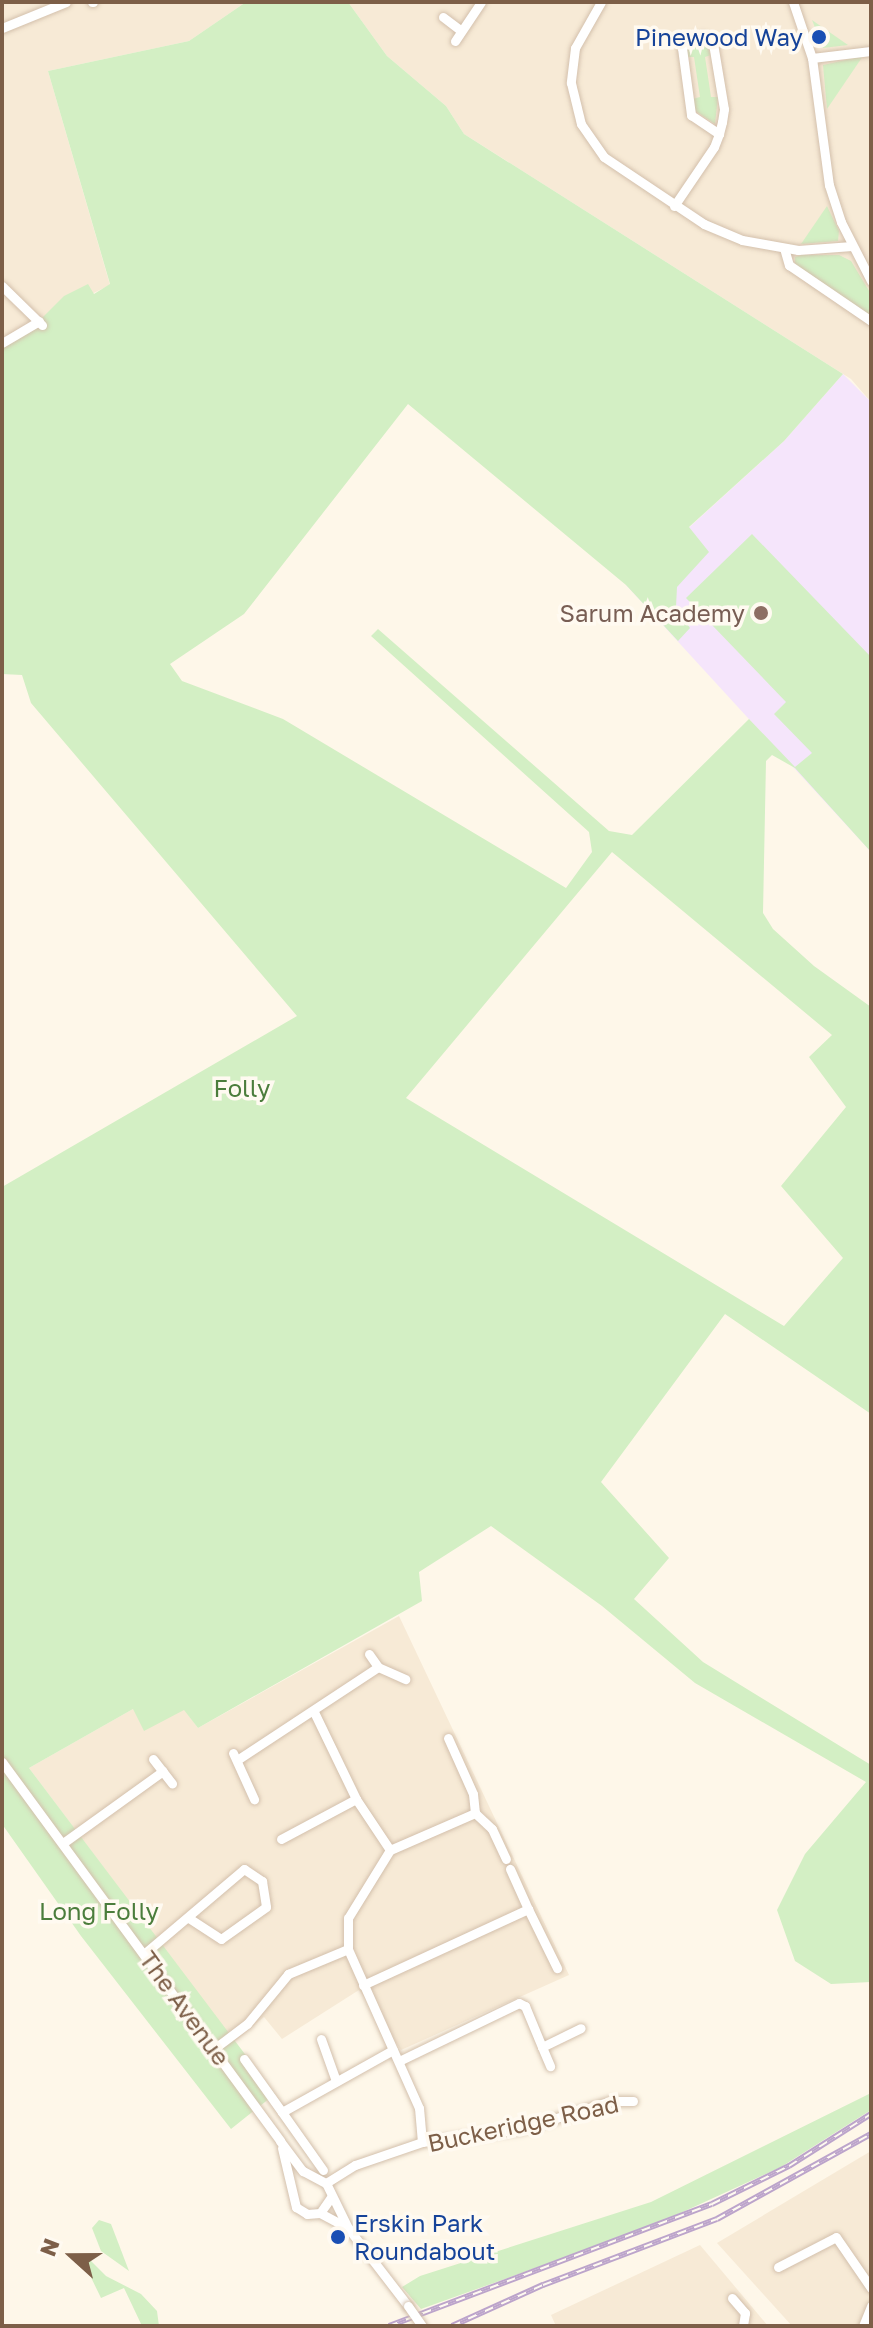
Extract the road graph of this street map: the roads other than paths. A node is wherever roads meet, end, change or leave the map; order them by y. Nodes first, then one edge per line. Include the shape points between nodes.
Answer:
1 (66, 2) edge
2 (481, 2) edge
3 (601, 2) edge
4 (793, 2) edge
5 (443, 17) dead end
6 (2, 28) edge
7 (459, 29) junction
8 (455, 41) dead end
9 (871, 51) edge
10 (812, 58) junction
11 (719, 134) junction
12 (674, 206) junction
13 (852, 246) junction
14 (784, 248) junction
15 (871, 281) edge
16 (2, 286) edge
17 (871, 321) edge
18 (2, 343) edge
19 (369, 1654) dead end
20 (378, 1667) junction
21 (405, 1679) dead end
22 (314, 1712) junction
23 (448, 1738) dead end
24 (153, 1759) dead end
25 (2, 1762) edge
26 (163, 1771) junction
27 (172, 1783) dead end
28 (254, 1799) dead end
29 (356, 1799) junction
30 (475, 1813) junction
31 (281, 1839) dead end
32 (63, 1843) junction
33 (390, 1850) junction
34 (506, 1859) dead end
35 (510, 1869) dead end
36 (528, 1909) junction
37 (189, 1918) junction
38 (348, 1949) junction
39 (145, 1953) junction
40 (557, 1968) dead end
41 (363, 1985) junction
42 (581, 2028) dead end
43 (321, 2039) dead end
44 (542, 2047) junction
45 (215, 2048) junction
46 (393, 2050) junction
47 (244, 2059) dead end
48 (399, 2061) junction
49 (550, 2066) dead end
50 (336, 2081) junction
51 (633, 2101) dead end
52 (282, 2112) junction
53 (280, 2141) junction
54 (422, 2142) junction
55 (323, 2170) dead end
56 (309, 2177) junction
57 (326, 2183) junction
58 (292, 2194) junction
59 (331, 2197) junction
60 (320, 2213) junction
61 (348, 2228) junction
62 (778, 2267) dead end
63 (871, 2288) edge
64 (732, 2298) dead end
65 (871, 2306) edge
66 (422, 2326) edge
67 (743, 2326) edge
68 (863, 2326) edge

1 - 6 street
2 - 7 street
3 - 12 street via 575,48 571,83 577,114 604,157
4 - 10 street
5 - 7 street
7 - 8 street
9 - 10 street
10 - 13 street via 829,185
11 - 11 street via 691,115 682,48 686,39 704,37 713,43 724,109
11 - 12 street
12 - 14 street via 722,233
13 - 14 street
13 - 15 street
14 - 17 street via 789,265
16 - 18 street via 40,323
19 - 20 street
20 - 21 street
20 - 22 street
22 - 28 street via 235,1757
22 - 29 street
23 - 30 street via 473,1794
24 - 26 street
25 - 32 street, The Avenue
26 - 27 street
26 - 32 street
29 - 31 street
29 - 33 street
30 - 33 street
30 - 34 street via 492,1829
32 - 39 street, The Avenue
33 - 38 street via 352,1905
35 - 36 street
36 - 40 street
36 - 41 street
37 - 37 street via 221,1939 266,1907 262,1881 244,1869 193,1909
37 - 39 street
38 - 41 street
38 - 45 street via 288,1974 247,2024
39 - 45 street, The Avenue
41 - 46 street
42 - 44 street
43 - 50 street
44 - 48 street via 519,2003
44 - 49 street
45 - 53 street, The Avenue
46 - 48 street
46 - 50 street
47 - 52 street
48 - 54 street via 419,2108
50 - 52 street
51 - 54 street, Buckeridge Road via 611,2101 521,2129
52 - 55 street
53 - 56 street, The Avenue
53 - 58 street, The Avenue
54 - 57 street, Buckeridge Road via 355,2165
56 - 57 street
56 - 58 street via 298,2182
57 - 59 street
58 - 60 street via 301,2212
59 - 60 street
59 - 61 street
60 - 61 street
61 - 66 street, bridge
62 - 63 street via 836,2237
64 - 67 street via 745,2313
65 - 68 street

